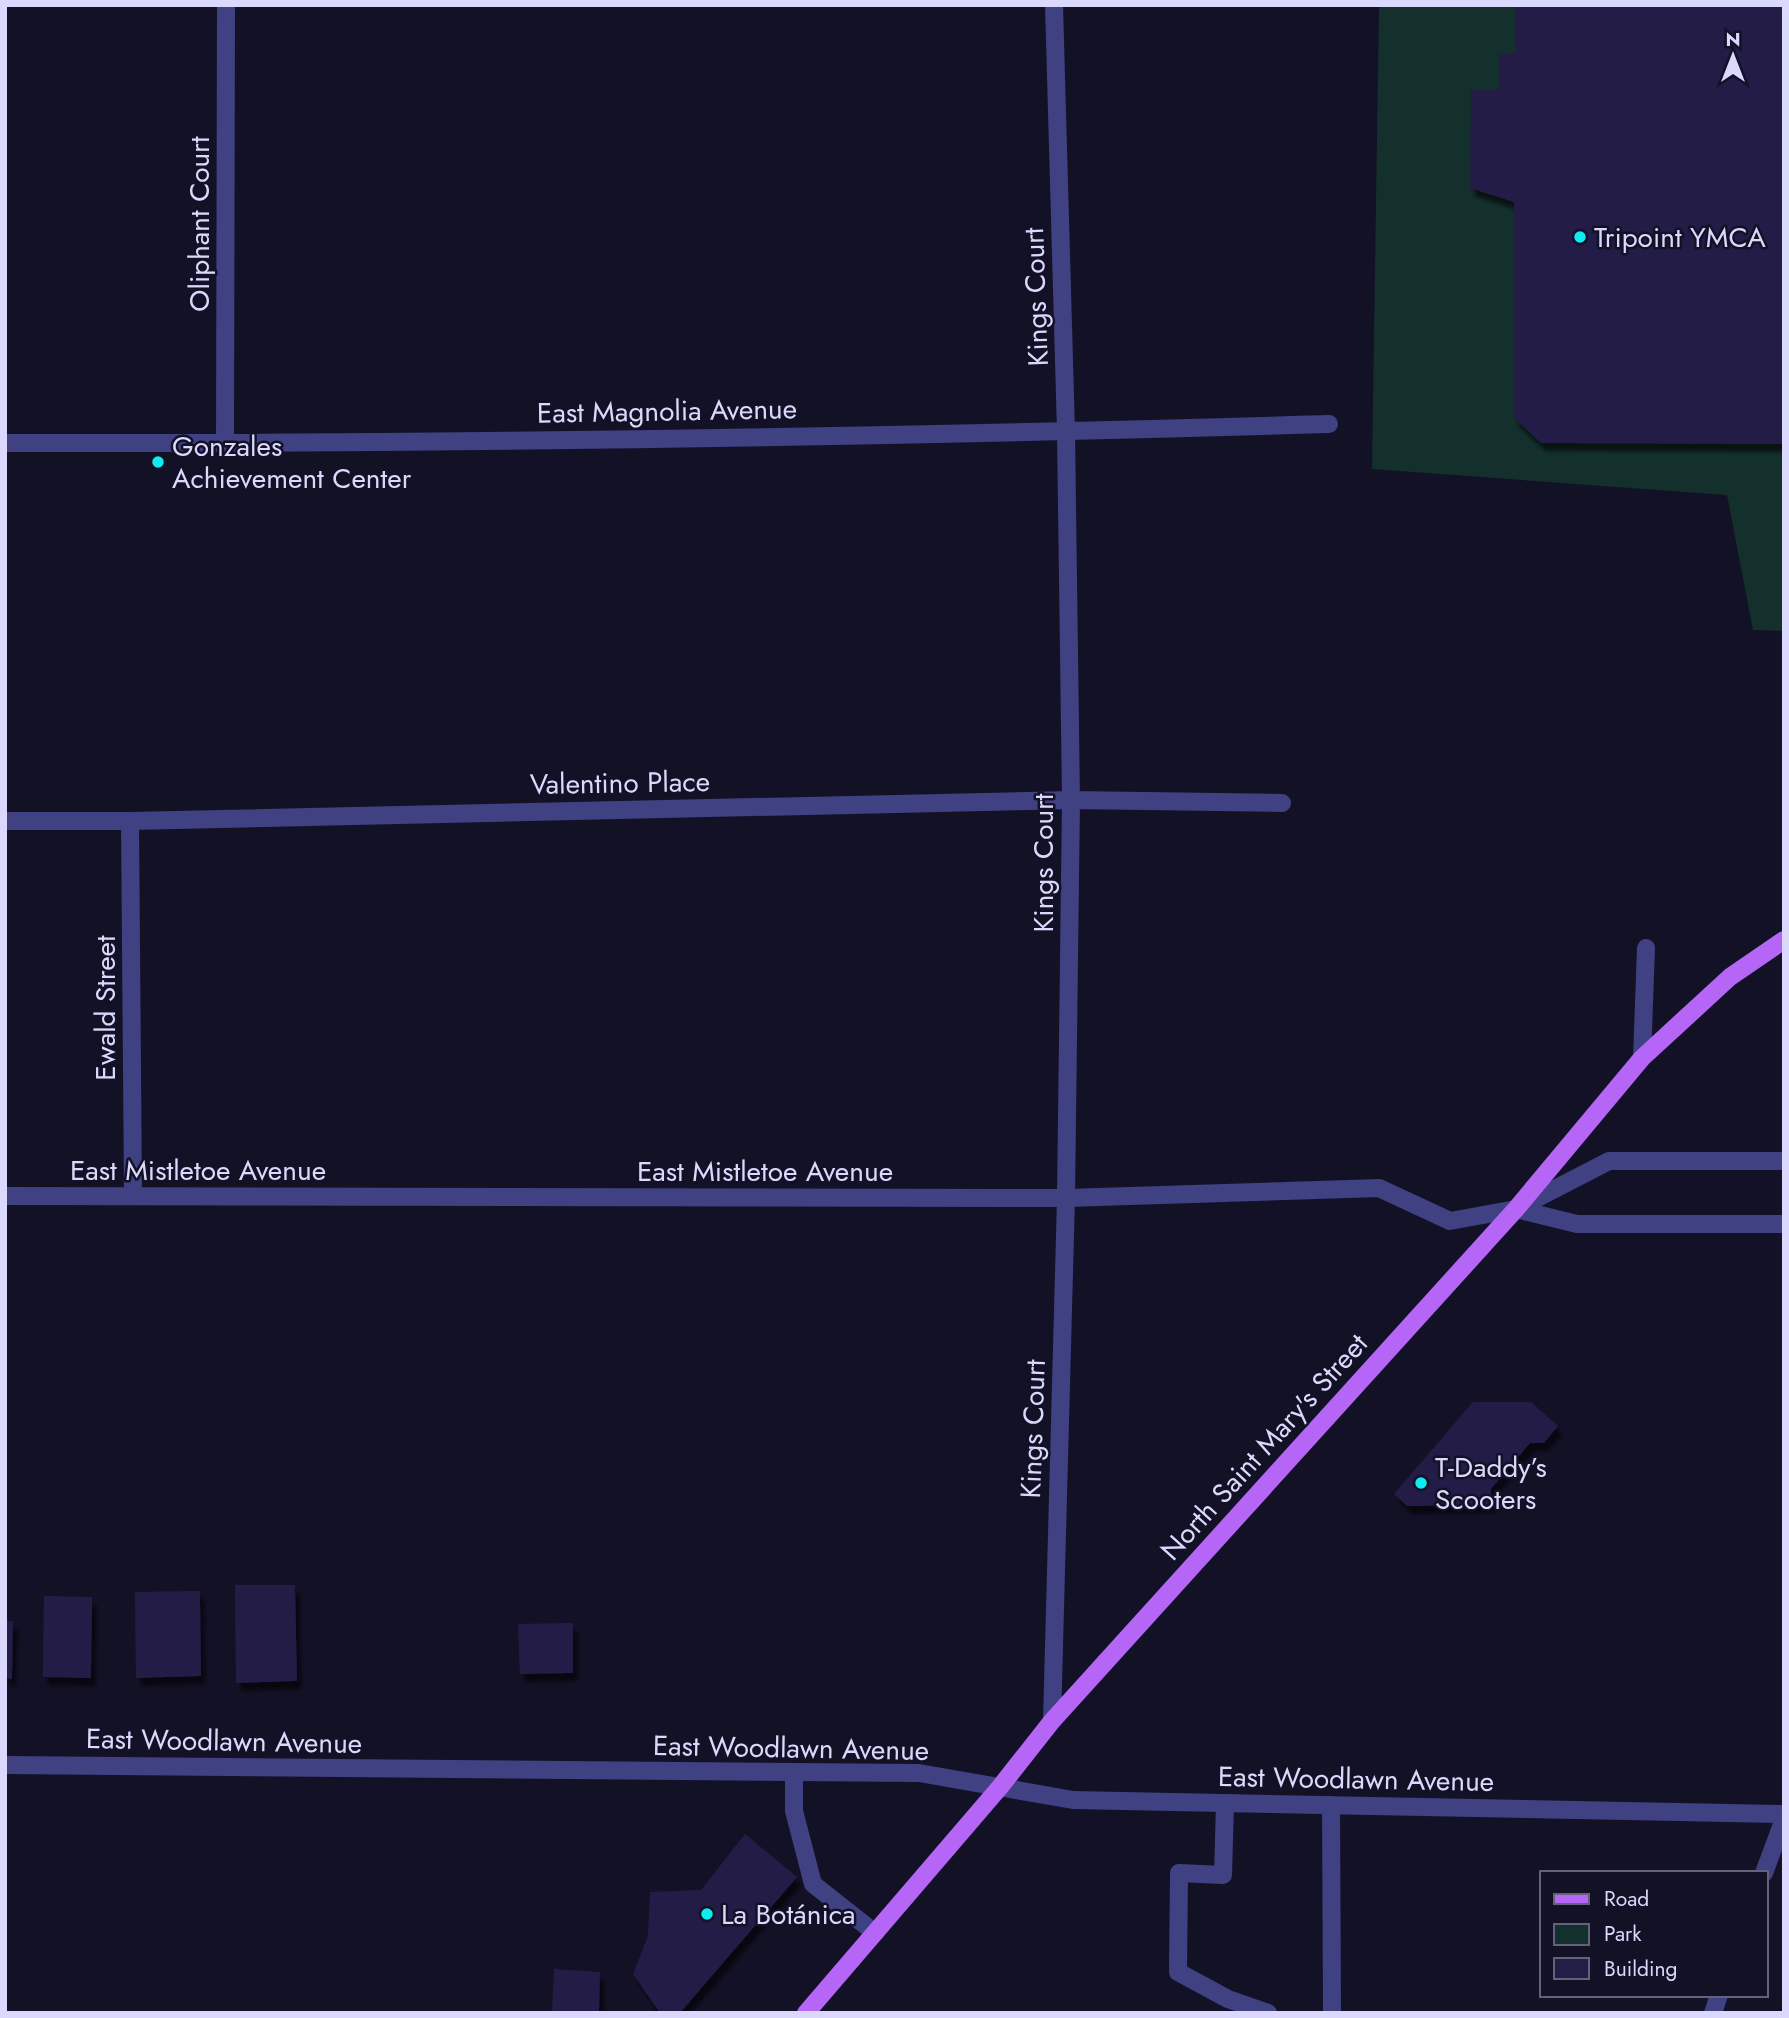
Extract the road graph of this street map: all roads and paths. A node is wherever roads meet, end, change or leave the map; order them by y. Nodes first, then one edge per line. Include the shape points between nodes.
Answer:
1 (226, 5) edge
2 (1054, 5) edge
3 (1329, 424) dead end
4 (1066, 432) junction
5 (5, 443) edge
6 (225, 443) junction
7 (1070, 800) junction
8 (1282, 803) dead end
9 (5, 821) edge
10 (131, 821) junction
11 (1784, 940) edge
12 (1646, 948) dead end
13 (1642, 1058) junction
14 (1784, 1161) edge
15 (133, 1195) junction
16 (5, 1196) edge
17 (1066, 1198) junction
18 (1516, 1209) junction
19 (1784, 1224) edge
20 (1052, 1721) junction
21 (5, 1765) edge
22 (794, 1772) junction
23 (1000, 1787) junction
24 (1225, 1803) junction
25 (1331, 1805) junction
26 (1784, 1816) edge
27 (1765, 1871) edge
28 (875, 1933) junction
29 (806, 2013) edge
30 (1268, 2013) edge
31 (1332, 2013) edge

1 - 6 street, Oliphant Court
2 - 4 street, Kings Court
3 - 4 street, East Magnolia Avenue
4 - 6 street, East Magnolia Avenue
4 - 7 street, Kings Court
5 - 6 street, East Magnolia Avenue
7 - 8 street, Valentino Place
7 - 10 street, Valentino Place
7 - 17 street, Kings Court
9 - 10 street, Valentino Place
10 - 15 street, Ewald Street
11 - 13 main road, North Saint Mary's Street via 1730,977
12 - 13 street
13 - 18 main road, North Saint Mary's Street
14 - 18 street via 1609,1161
15 - 16 street, East Mistletoe Avenue
15 - 17 street, East Mistletoe Avenue
17 - 18 street, East Mistletoe Avenue via 1379,1188 1450,1221
17 - 20 street, Kings Court
18 - 19 street via 1577,1224
18 - 20 main road, North Saint Mary's Street
20 - 23 main road, North Saint Mary's Street
21 - 22 street, East Woodlawn Avenue
22 - 23 street, East Woodlawn Avenue via 919,1773
22 - 28 street via 794,1811 813,1885
23 - 24 street, East Woodlawn Avenue via 1073,1800
23 - 28 main road, North Saint Mary's Street
24 - 25 street, East Woodlawn Avenue
24 - 30 street via 1223,1875 1179,1873 1178,1972 1228,1999
25 - 26 street, East Woodlawn Avenue
25 - 31 street
26 - 27 street
28 - 29 main road, North Saint Mary's Street

